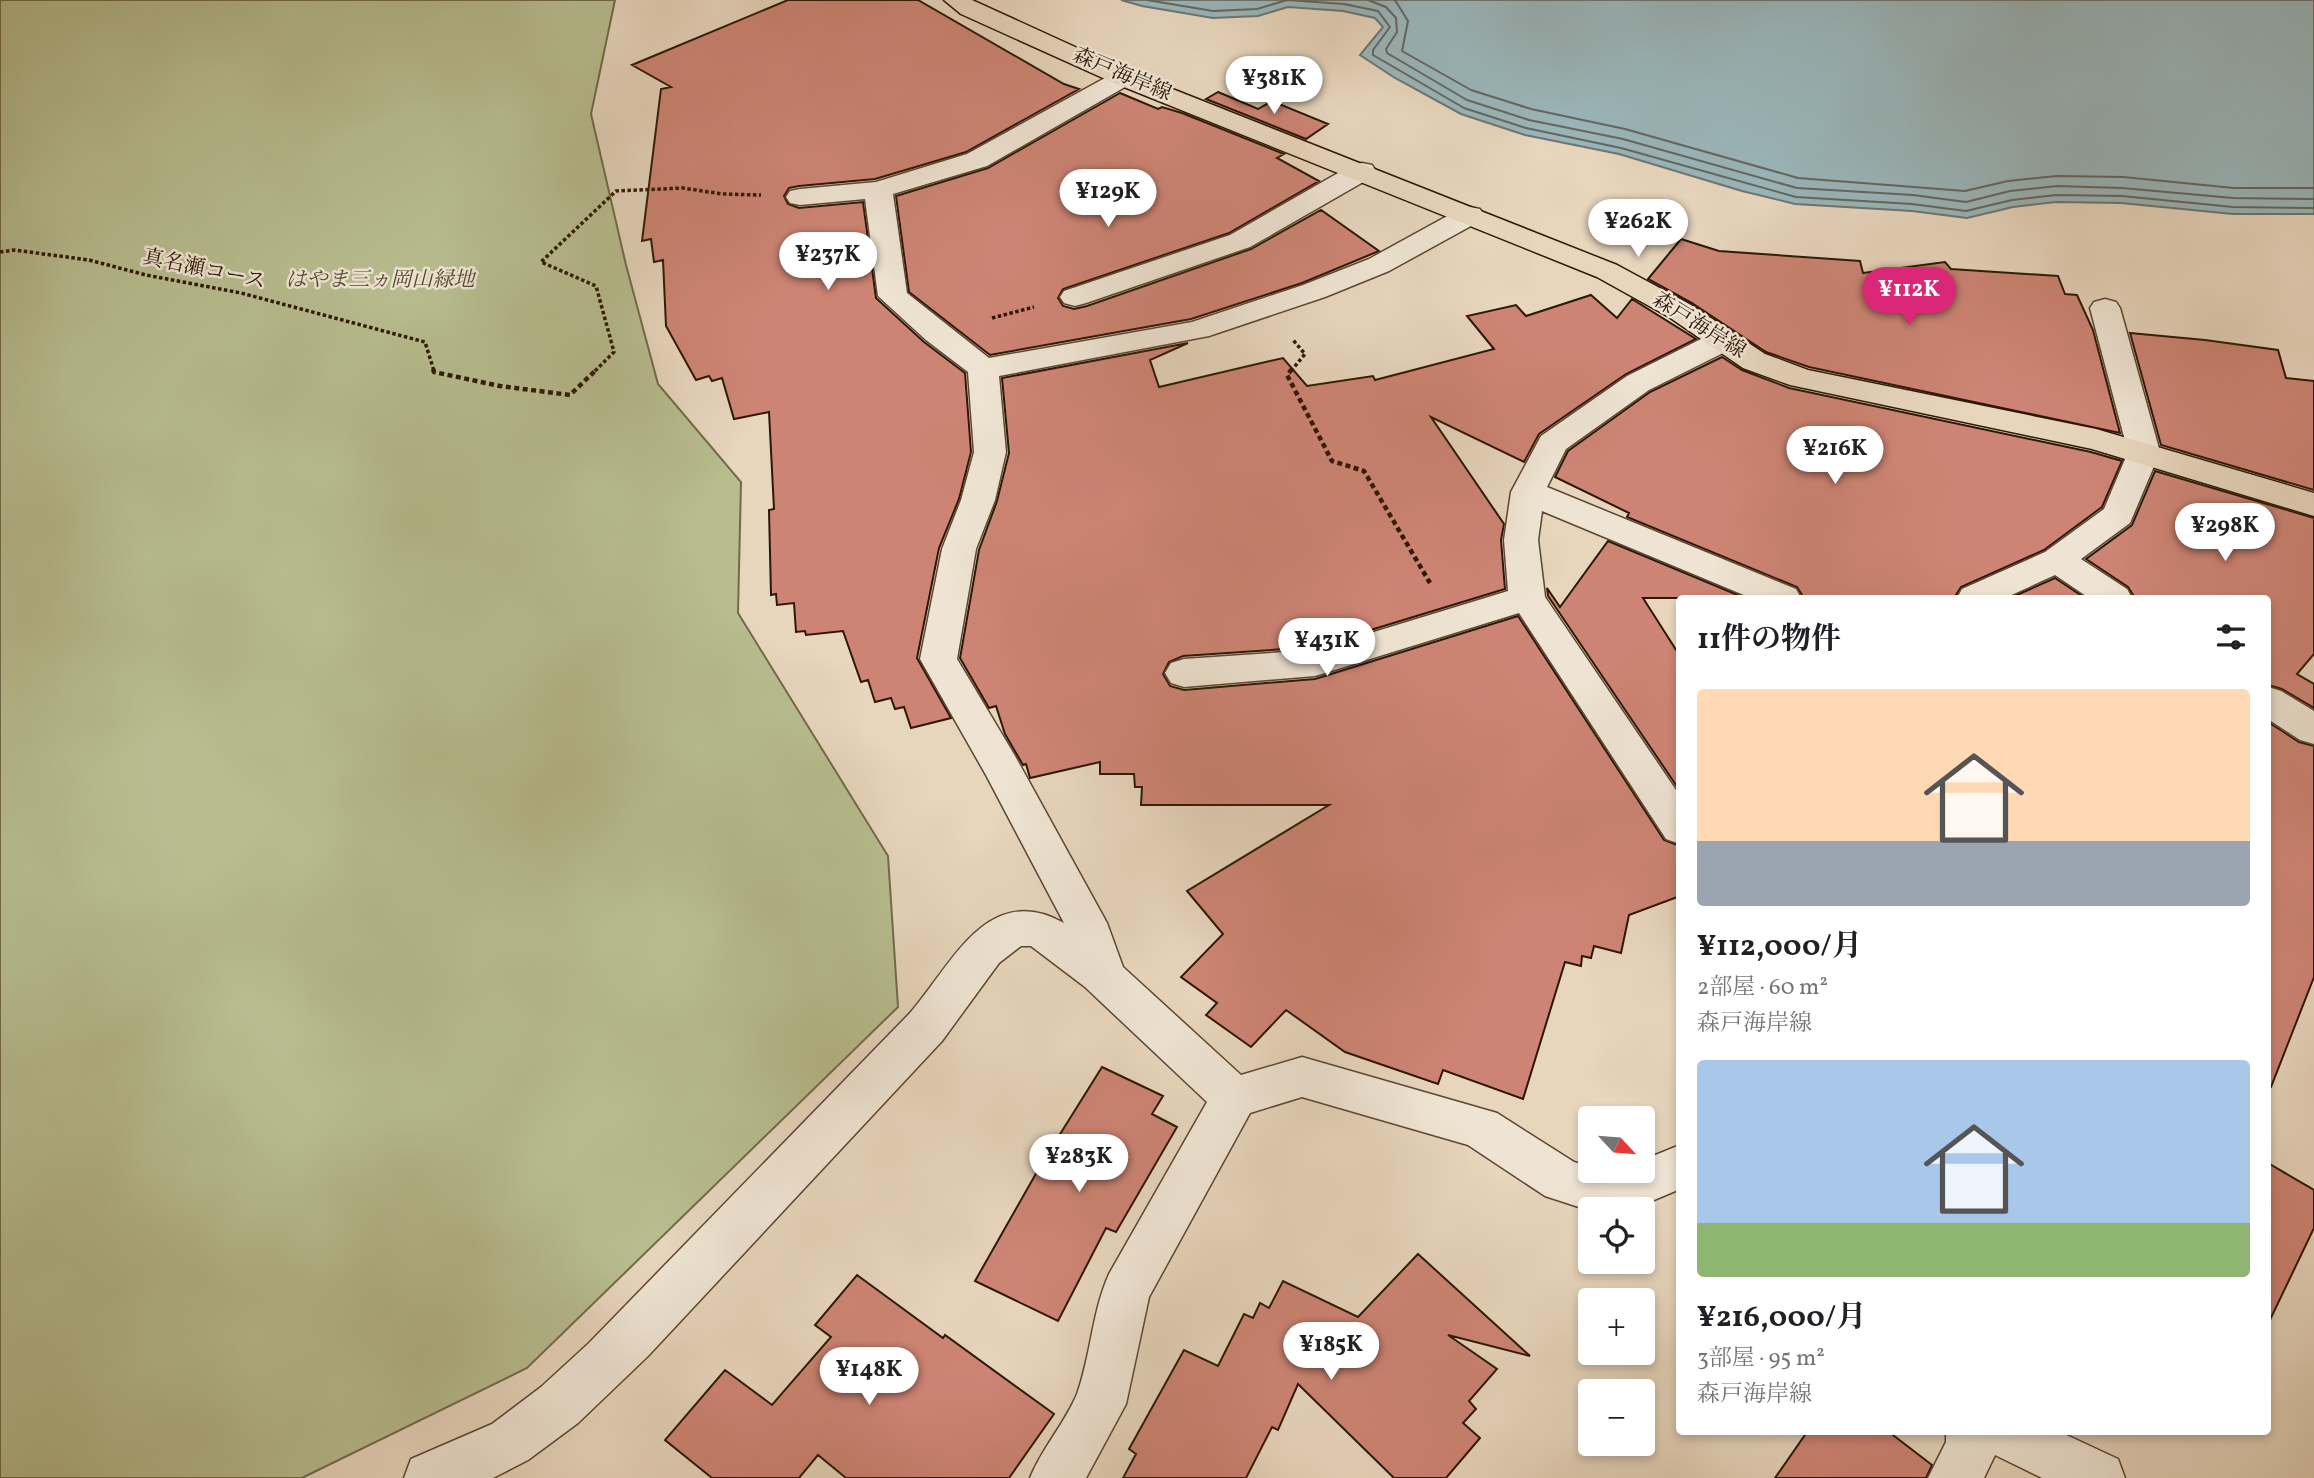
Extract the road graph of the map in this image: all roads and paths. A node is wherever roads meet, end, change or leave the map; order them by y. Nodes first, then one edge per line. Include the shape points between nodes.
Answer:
1 (956, 0) edge
2 (1124, 78) junction
3 (1362, 171) junction
4 (878, 190) junction
5 (800, 197) joint
6 (1470, 215) junction
7 (0, 252) edge
8 (1075, 298) joint
9 (1266, 307) junction
10 (2105, 308) dead end
11 (937, 334) junction
12 (1722, 341) junction
13 (984, 369) junction
14 (2144, 452) junction
15 (1528, 492) junction
16 (2314, 505) edge
17 (2057, 560) junction
18 (1776, 595) edge
19 (1981, 595) edge
20 (2110, 595) edge
21 (1527, 598) junction
22 (1452, 621) junction
23 (1184, 673) dead end
24 (2271, 703) edge
25 (2314, 730) edge
26 (1676, 822) edge
27 (1104, 975) junction
28 (1234, 1098) junction
29 (1676, 1169) edge
30 (1972, 1435) edge
31 (2010, 1435) edge
32 (430, 1478) edge
33 (1056, 1478) edge
34 (1954, 1478) edge
35 (2099, 1478) edge

1 - 2 main road, 森戸海岸線
2 - 3 main road, 森戸海岸線
2 - 4 street via 977,160
3 - 6 main road, 森戸海岸線
3 - 8 street via 1240,242
4 - 5 street
4 - 11 street via 893,296
5 - 7 path, 真名瀬コース via 683,188 616,191 541,262 596,286 614,352 570,395 434,372 425,342 241,293 89,260
6 - 9 street via 1378,265
6 - 12 main road, 森戸海岸線 via 1607,271 1680,311
8 - 11 path
9 - 13 street via 1198,330
9 - 22 path via 1305,354 1287,375 1332,461 1364,471
10 - 14 street
11 - 13 street
12 - 14 main road, 森戸海岸線 via 1754,361 1801,378
12 - 15 street via 1638,383 1553,443
13 - 27 street via 990,452 959,549 938,659 1092,935
14 - 16 main road, 森戸海岸線
14 - 17 street via 2118,515
15 - 18 street
15 - 21 street via 1521,540
17 - 19 street
17 - 20 street
21 - 22 street
21 - 26 street
22 - 23 street via 1315,663
24 - 25 street
27 - 28 street
27 - 32 street via 1052,937 1028,926 999,934 937,1016 564,1401 509,1443
28 - 29 street via 1302,1077 1481,1128 1562,1181 1613,1195
28 - 33 street via 1126,1291 1100,1404
30 - 34 street via 1972,1448
31 - 35 street

